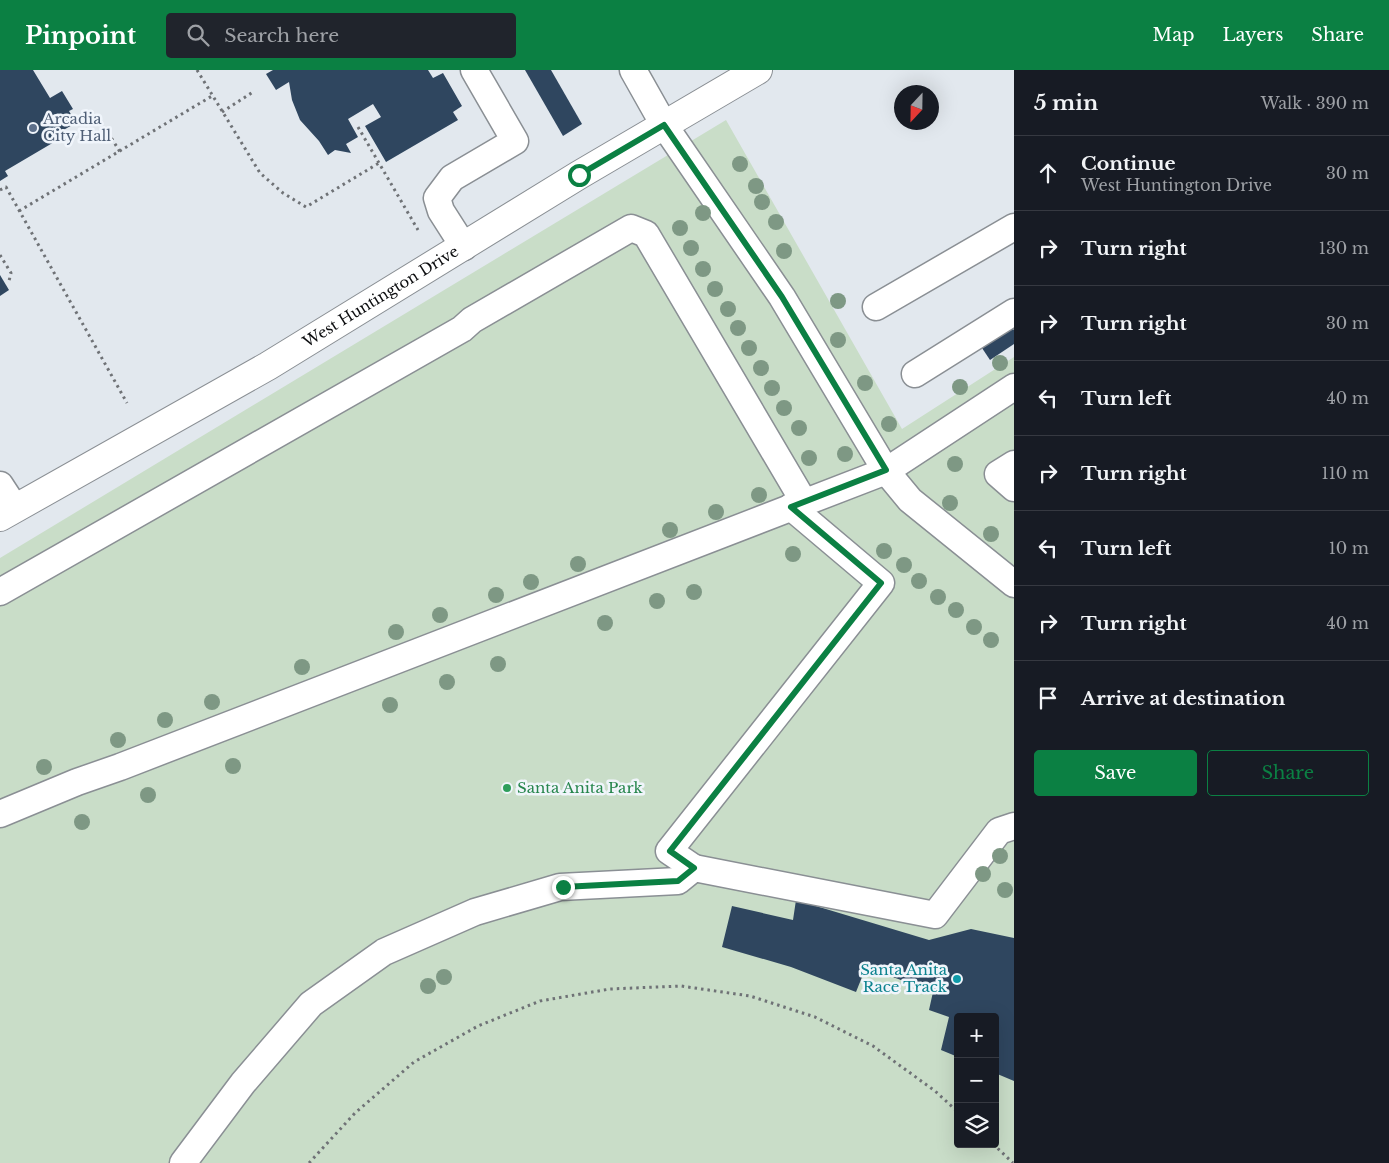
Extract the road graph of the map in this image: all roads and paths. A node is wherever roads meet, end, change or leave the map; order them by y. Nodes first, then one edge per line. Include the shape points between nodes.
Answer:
1 (197, 70) edge
2 (474, 70) edge
3 (633, 70) edge
4 (758, 70) edge
5 (253, 92) dead end
6 (212, 96) junction
7 (222, 112) junction
8 (98, 116) dead end
9 (664, 125) junction
10 (358, 127) dead end
11 (120, 152) junction
12 (379, 163) junction
13 (0, 190) edge
14 (19, 211) junction
15 (1014, 227) edge
16 (418, 230) dead end
17 (464, 246) junction
18 (0, 255) edge
19 (9, 281) dead end
20 (876, 307) dead end
21 (1014, 312) edge
22 (915, 374) dead end
23 (1014, 387) edge
24 (128, 403) dead end
25 (1014, 464) edge
26 (886, 470) junction
27 (0, 485) edge
28 (1014, 488) edge
29 (797, 505) junction
30 (8, 513) edge
31 (1014, 584) edge
32 (0, 592) edge
33 (0, 814) edge
34 (1014, 826) edge
35 (694, 868) junction
36 (954, 1108) edge
37 (997, 1148) edge
38 (183, 1163) edge
39 (309, 1163) edge
40 (1014, 1163) edge

1 - 6 path
2 - 17 street via 515,141 452,178 437,198 441,211
3 - 9 street
4 - 9 main road, West Huntington Drive
5 - 7 path
6 - 7 path
6 - 11 path
7 - 12 path via 260,173 306,207
8 - 11 path
9 - 17 main road, West Huntington Drive
9 - 26 street via 782,297
10 - 12 path
11 - 14 path
12 - 16 path
13 - 14 path via 6,187
14 - 24 path
15 - 20 street
17 - 30 main road, West Huntington Drive via 268,366
18 - 19 path via 11,273
21 - 22 street
23 - 26 street
25 - 28 street via 998,474
26 - 29 street
26 - 31 street via 910,500
27 - 30 street
29 - 32 street via 646,234 631,228 472,320 462,329
29 - 33 street
29 - 35 street via 881,583 670,851
34 - 35 street via 999,831 935,915
35 - 38 street via 678,881 563,887 475,912 384,952 311,1004 243,1083
36 - 39 path via 873,1046 815,1017 750,996 681,986 610,988 540,1001 478,1026 414,1062 355,1113
37 - 40 path

